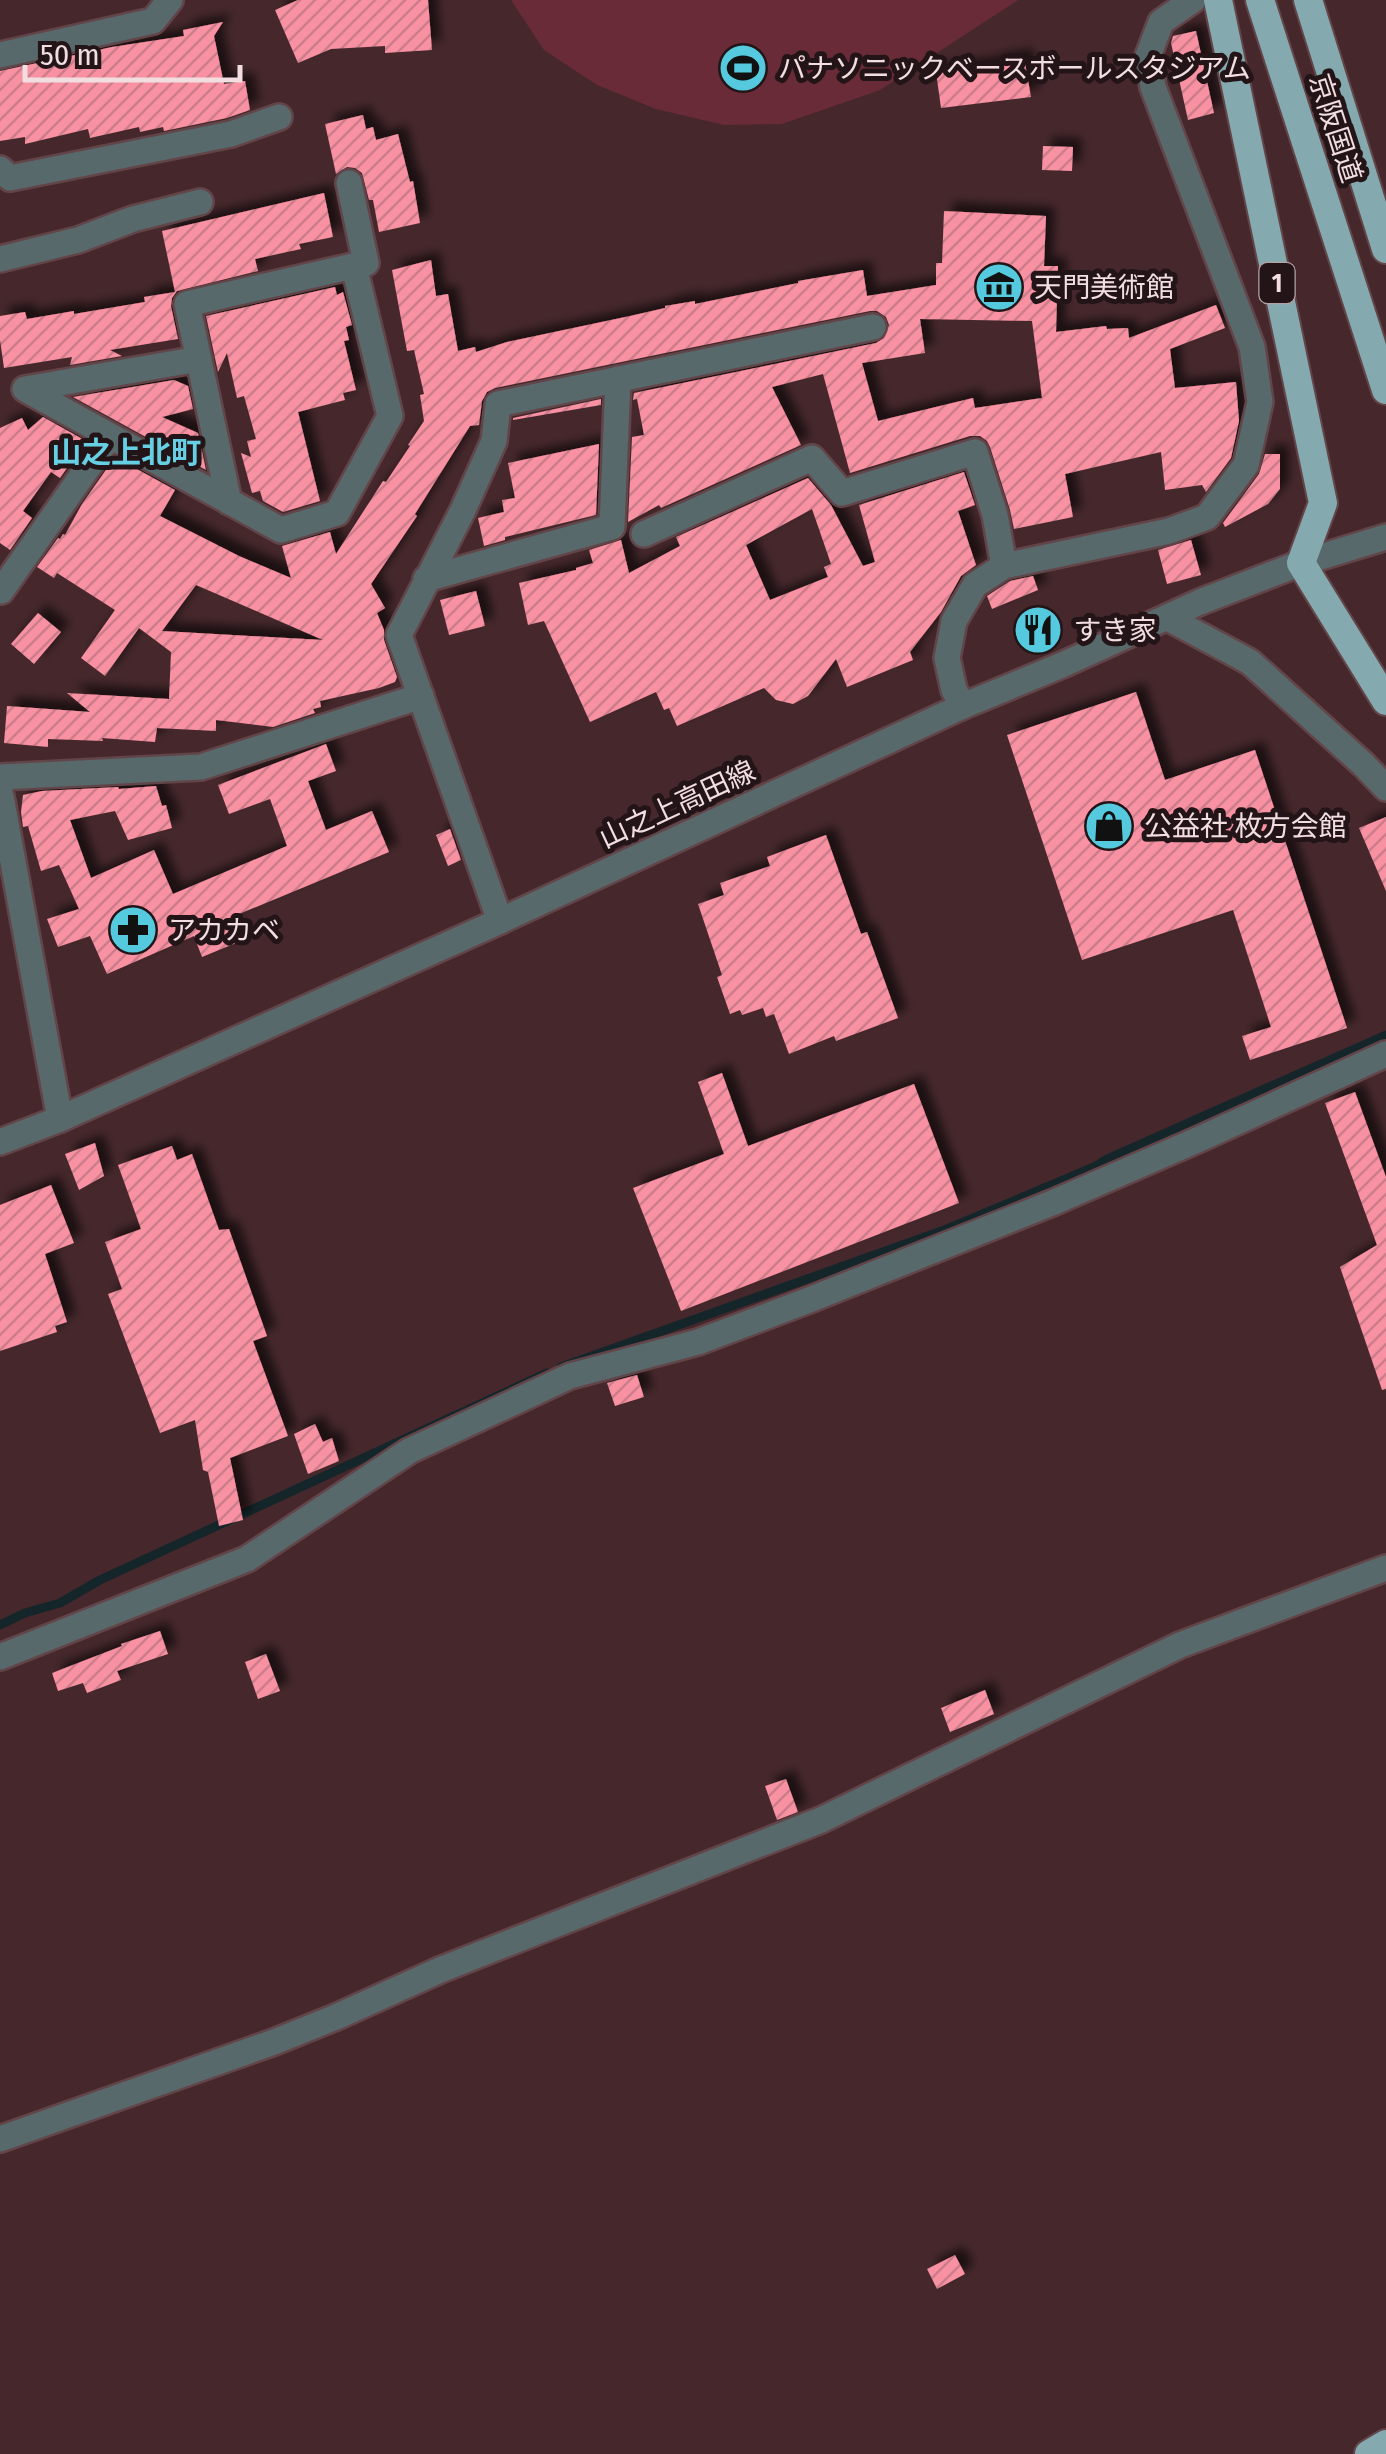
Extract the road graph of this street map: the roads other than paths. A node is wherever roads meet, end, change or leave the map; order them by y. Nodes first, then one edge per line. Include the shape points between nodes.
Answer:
1 (170, 0) edge
2 (1193, 0) edge
3 (1218, 0) edge
4 (1260, 0) edge
5 (1308, 0) edge
6 (0, 55) edge
7 (279, 118) dead end
8 (0, 168) edge
9 (348, 183) dead end
10 (200, 202) dead end
11 (1386, 248) edge
12 (0, 259) edge
13 (354, 266) junction
14 (874, 327) dead end
15 (199, 359) junction
16 (1382, 377) edge
17 (618, 379) junction
18 (110, 436) junction
19 (229, 502) junction
20 (644, 534) dead end
21 (1386, 537) edge
22 (1301, 563) junction
23 (1004, 566) junction
24 (426, 578) junction
25 (0, 590) edge
26 (0, 603) edge
27 (1168, 618) junction
28 (421, 696) junction
29 (1386, 701) edge
30 (963, 706) junction
31 (0, 776) edge
32 (1386, 788) edge
33 (0, 795) edge
34 (500, 921) junction
35 (1386, 1054) edge
36 (60, 1119) junction
37 (0, 1142) edge
38 (1386, 1568) edge
39 (0, 1657) edge
40 (0, 2139) edge
41 (1386, 2444) edge
42 (1369, 2454) edge

1 - 6 street via 153,21
2 - 23 street via 1161,22 1148,56 1153,87 1252,347 1260,402 1246,465 1207,517
3 - 22 highway, 1 via 1324,503
4 - 16 highway, 京阪国道
5 - 11 highway, 京阪国道
7 - 8 street via 231,134 10,178
9 - 13 street via 366,263
10 - 12 street
13 - 15 street via 188,304
13 - 19 street via 390,416 336,513 280,530
14 - 17 street
15 - 18 street via 25,389
15 - 19 street
17 - 24 street via 498,404 494,441
17 - 24 street via 612,527
18 - 19 street
18 - 25 street
20 - 23 street via 812,458 842,493 975,452
21 - 22 street, 山之上高田線
22 - 27 street, 山之上高田線
22 - 29 highway
23 - 30 street via 975,585 954,621 946,658
24 - 28 street via 399,635
25 - 26 street
27 - 30 street, 山之上高田線
27 - 32 street via 1250,662
28 - 31 street via 201,767
28 - 34 street
30 - 34 street, 山之上高田線
33 - 36 street
34 - 36 street, 山之上高田線
35 - 39 street via 1088,1188 809,1300 698,1342 570,1376 409,1451 247,1559
36 - 37 street, 山之上高田線
38 - 40 street via 1180,1645 821,1820 305,2030
41 - 42 highway

